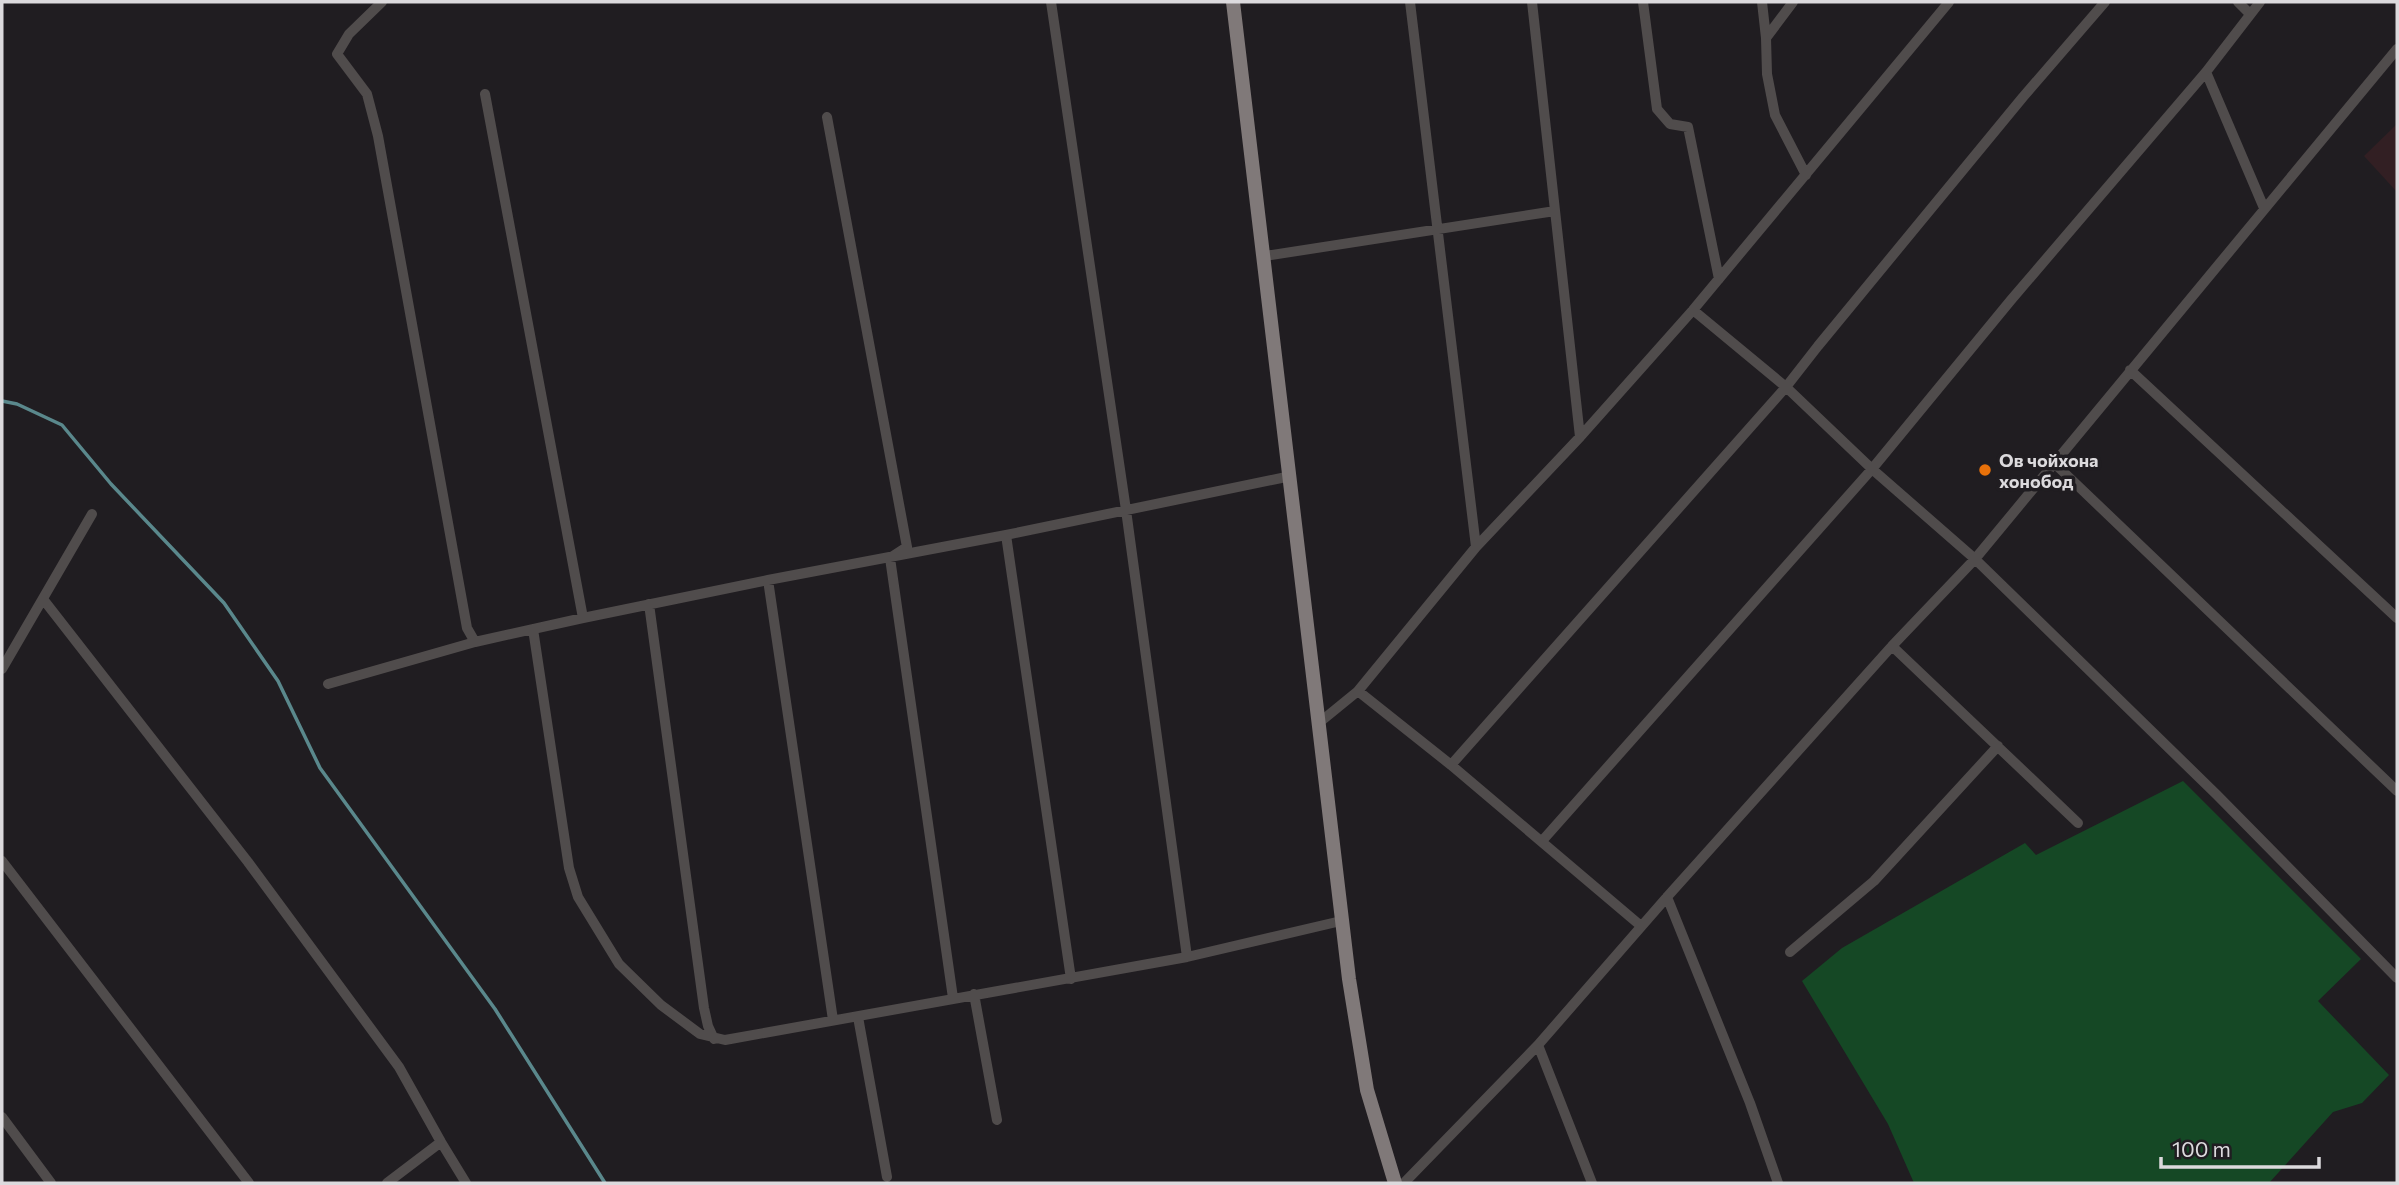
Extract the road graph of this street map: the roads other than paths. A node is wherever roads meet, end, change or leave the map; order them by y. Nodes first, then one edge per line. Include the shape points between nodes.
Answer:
1 (382, 2) edge
2 (1051, 2) edge
3 (1233, 2) edge
4 (1410, 2) edge
5 (1532, 2) edge
6 (1643, 2) edge
7 (1762, 2) edge
8 (1793, 2) edge
9 (1949, 2) edge
10 (2105, 2) edge
11 (2238, 2) edge
12 (2260, 2) edge
13 (2250, 14) junction
14 (1766, 38) junction
15 (2397, 49) edge
16 (2206, 72) junction
17 (485, 94) dead end
18 (827, 117) dead end
19 (1806, 175) junction
20 (2264, 208) junction
21 (1555, 211) junction
22 (1436, 230) junction
23 (1265, 256) junction
24 (1718, 279) junction
25 (1693, 310) junction
26 (2130, 370) junction
27 (1786, 387) junction
28 (1580, 437) junction
29 (2053, 462) junction
30 (1872, 470) junction
31 (1291, 476) junction
32 (1126, 510) junction
33 (92, 514) dead end
34 (1006, 535) junction
35 (1476, 547) junction
36 (890, 558) junction
37 (1975, 559) junction
38 (768, 580) junction
39 (43, 599) junction
40 (649, 604) junction
41 (583, 618) junction
42 (2397, 618) edge
43 (533, 629) junction
44 (475, 642) junction
45 (1892, 646) junction
46 (2, 669) edge
47 (328, 684) dead end
48 (1358, 691) junction
49 (1320, 722) junction
50 (1998, 746) junction
51 (1451, 765) junction
52 (2397, 791) edge
53 (2078, 823) dead end
54 (1542, 841) junction
55 (2, 860) edge
56 (1667, 897) junction
57 (1341, 921) junction
58 (1641, 926) junction
59 (1790, 952) dead end
60 (1187, 957) junction
61 (2397, 978) edge
62 (1070, 979) junction
63 (974, 994) junction
64 (953, 998) junction
65 (858, 1017) junction
66 (834, 1020) junction
67 (714, 1038) junction
68 (1538, 1045) junction
69 (2, 1117) edge
70 (997, 1119) dead end
71 (440, 1142) junction
72 (887, 1177) dead end
73 (51, 1183) edge
74 (249, 1183) edge
75 (387, 1183) edge
76 (466, 1183) edge
77 (1395, 1183) edge
78 (1405, 1183) edge
79 (1592, 1183) edge
80 (1778, 1183) edge

1 - 44 street via 349,34 337,54 367,94 378,136 467,628
2 - 32 street
3 - 23 main road
4 - 22 street
5 - 21 street
6 - 24 street via 1657,109 1670,124 1688,127
7 - 14 street
8 - 14 street
9 - 19 street
10 - 27 street
11 - 13 street
12 - 13 street
13 - 16 street
14 - 19 street via 1775,116
15 - 20 street
16 - 20 street
16 - 30 street
17 - 41 street
18 - 36 street via 907,547
19 - 24 street
20 - 26 street
21 - 22 street
21 - 28 street
22 - 23 street
22 - 35 street
23 - 31 main road
24 - 25 street
25 - 27 street
25 - 28 street
26 - 29 street
26 - 42 street
27 - 30 street
27 - 51 street
28 - 35 street
29 - 37 street
29 - 52 street
30 - 37 street
30 - 54 street
31 - 32 street
31 - 49 main road
32 - 34 street
32 - 60 street
33 - 39 street
34 - 36 street
34 - 62 street
35 - 48 street
36 - 38 street
36 - 64 street
37 - 45 street
37 - 61 street
38 - 40 street
38 - 66 street
39 - 46 street
39 - 71 street via 384,1046
40 - 41 street
40 - 67 street via 705,1008
41 - 43 street
43 - 44 street
43 - 67 street via 569,868 578,897 620,964 661,1004 700,1034
44 - 47 street
45 - 50 street
45 - 56 street
48 - 49 street
48 - 51 street
49 - 57 main road
50 - 53 street
50 - 59 street via 1874,881
51 - 54 street
54 - 58 street
55 - 74 street
56 - 58 street
56 - 80 street
57 - 60 street
57 - 77 main road via 1367,1090
58 - 68 street
60 - 62 street
62 - 63 street
63 - 64 street
63 - 70 street
64 - 65 street
65 - 66 street
65 - 72 street
66 - 67 street via 725,1040
68 - 78 street
68 - 79 street
69 - 73 street
71 - 75 street
71 - 76 street

